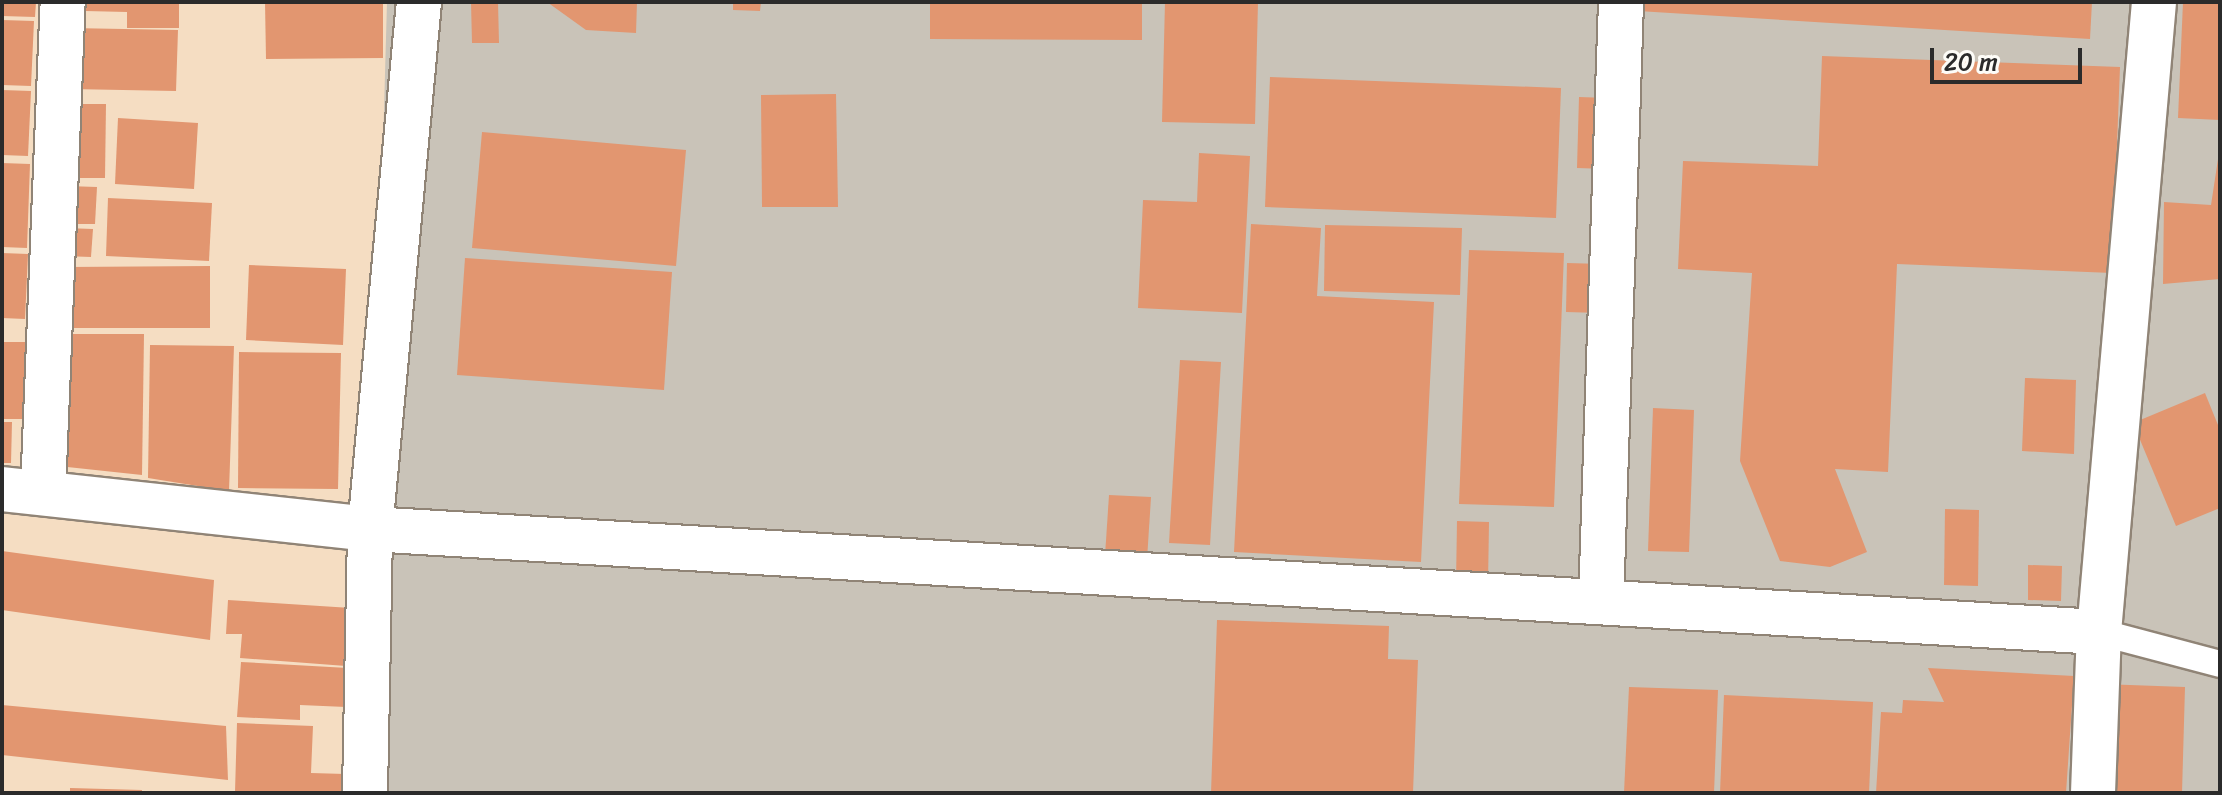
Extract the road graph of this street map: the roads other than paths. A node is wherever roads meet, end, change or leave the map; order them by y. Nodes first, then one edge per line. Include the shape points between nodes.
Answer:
1 (63, 2) edge
2 (419, 2) edge
3 (1621, 2) edge
4 (2154, 2) edge
5 (22, 490) edge
6 (370, 529) junction
7 (1601, 602) junction
8 (2099, 632) junction
9 (2220, 664) edge
10 (365, 793) edge
11 (2093, 793) edge

1 - 5 street
2 - 6 street
3 - 7 street
4 - 8 street
5 - 6 street
6 - 7 street
6 - 10 street
7 - 8 street
8 - 9 lane
8 - 11 street

